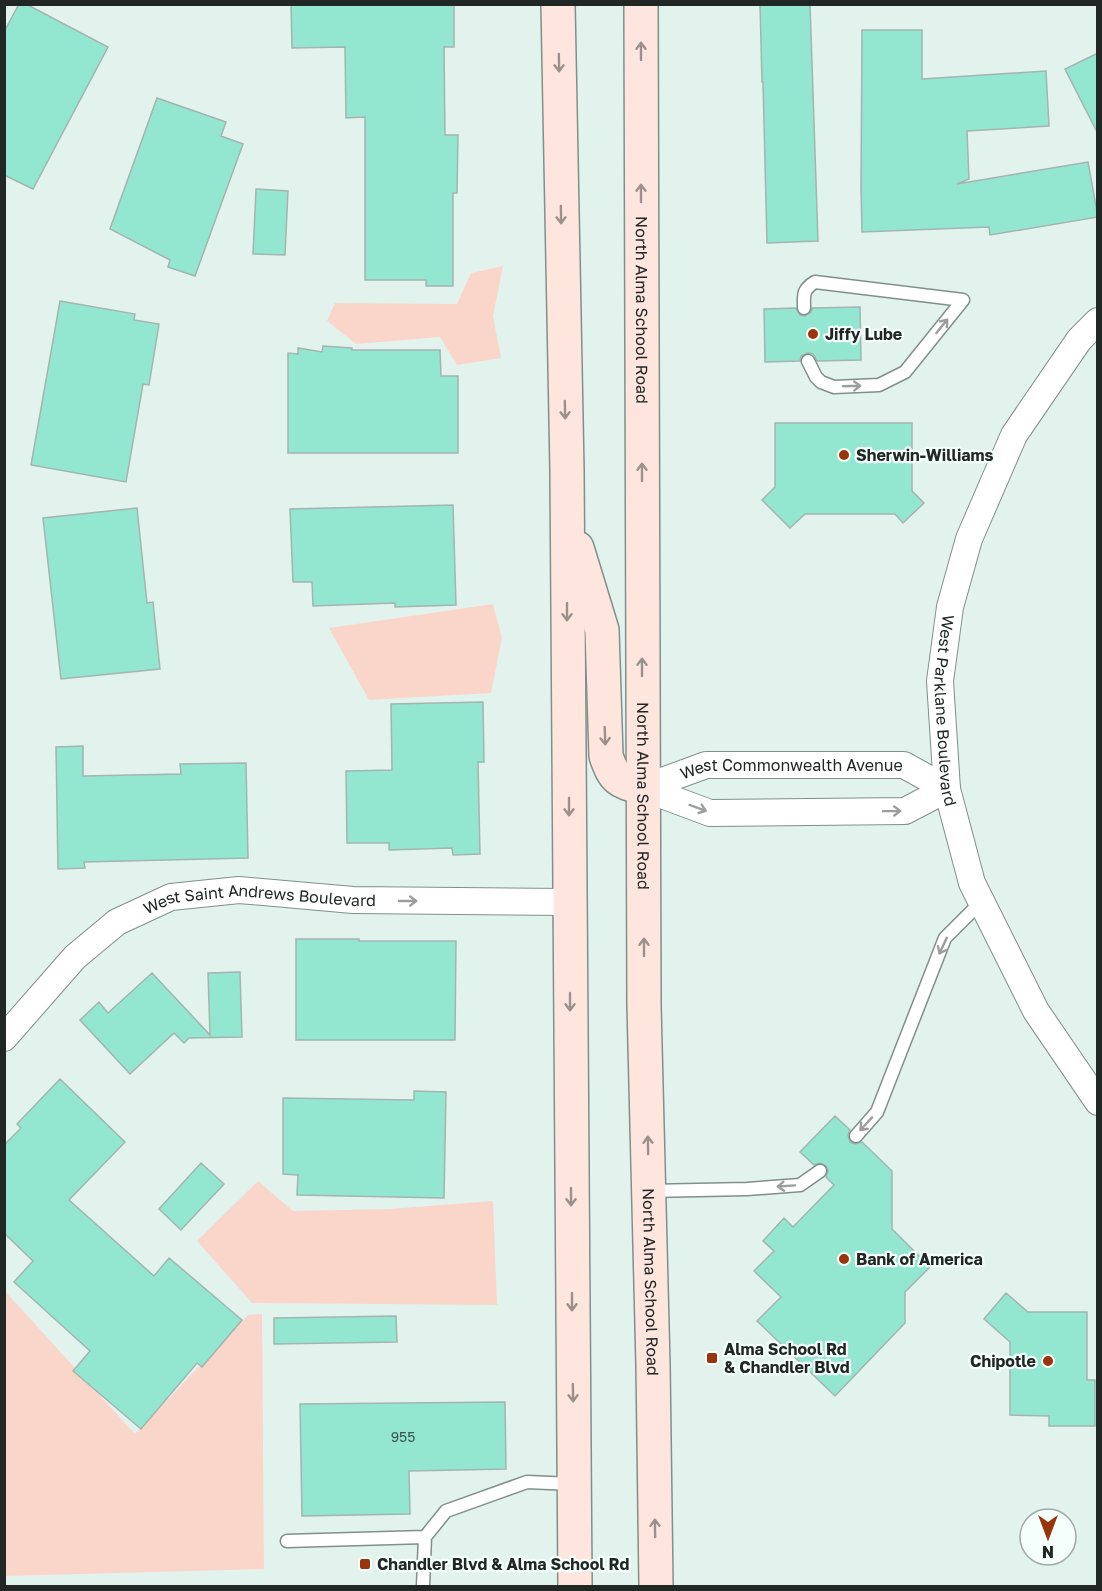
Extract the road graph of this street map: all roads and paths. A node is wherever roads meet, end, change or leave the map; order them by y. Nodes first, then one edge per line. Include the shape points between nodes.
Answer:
1 (558, 4) edge
2 (641, 4) edge
3 (804, 308) dead end
4 (1098, 321) edge
5 (808, 361) dead end
6 (567, 515) junction
7 (643, 788) junction
8 (947, 789) junction
9 (569, 902) junction
10 (981, 902) junction
11 (4, 1038) edge
12 (1098, 1102) edge
13 (855, 1136) dead end
14 (820, 1171) dead end
15 (649, 1191) junction
16 (574, 1484) junction
17 (425, 1537) junction
18 (287, 1541) dead end
19 (423, 1587) edge
20 (575, 1587) edge
21 (656, 1587) edge

1 -> 6 main road
7 -> 2 main road, North Alma School Road
5 -> 3 lane via 816,378 834,387 879,385 905,372 963,300 815,282 804,292
4 - 8 street, West Parklane Boulevard via 1079,340 1014,435 969,539 950,607 939,681
6 -> 7 main road via 602,630 606,756 620,782
6 -> 9 main road
7 -> 8 street, West Commonwealth Avenue via 710,813 905,811
7 - 8 street, West Commonwealth Avenue via 706,765 904,765
15 -> 7 main road, North Alma School Road
8 - 10 street, West Parklane Boulevard via 972,883
11 -> 9 street, West Saint Andrews Boulevard via 75,957 117,922 171,897 239,890 353,900
9 -> 16 main road
10 - 12 street, West Parklane Boulevard via 1036,1011
10 -> 13 lane via 945,938 877,1112
14 -> 15 lane via 800,1185
21 -> 15 main road, North Alma School Road
16 - 17 lane via 527,1482 446,1512
16 - 20 main road
17 - 18 lane
17 - 19 lane

